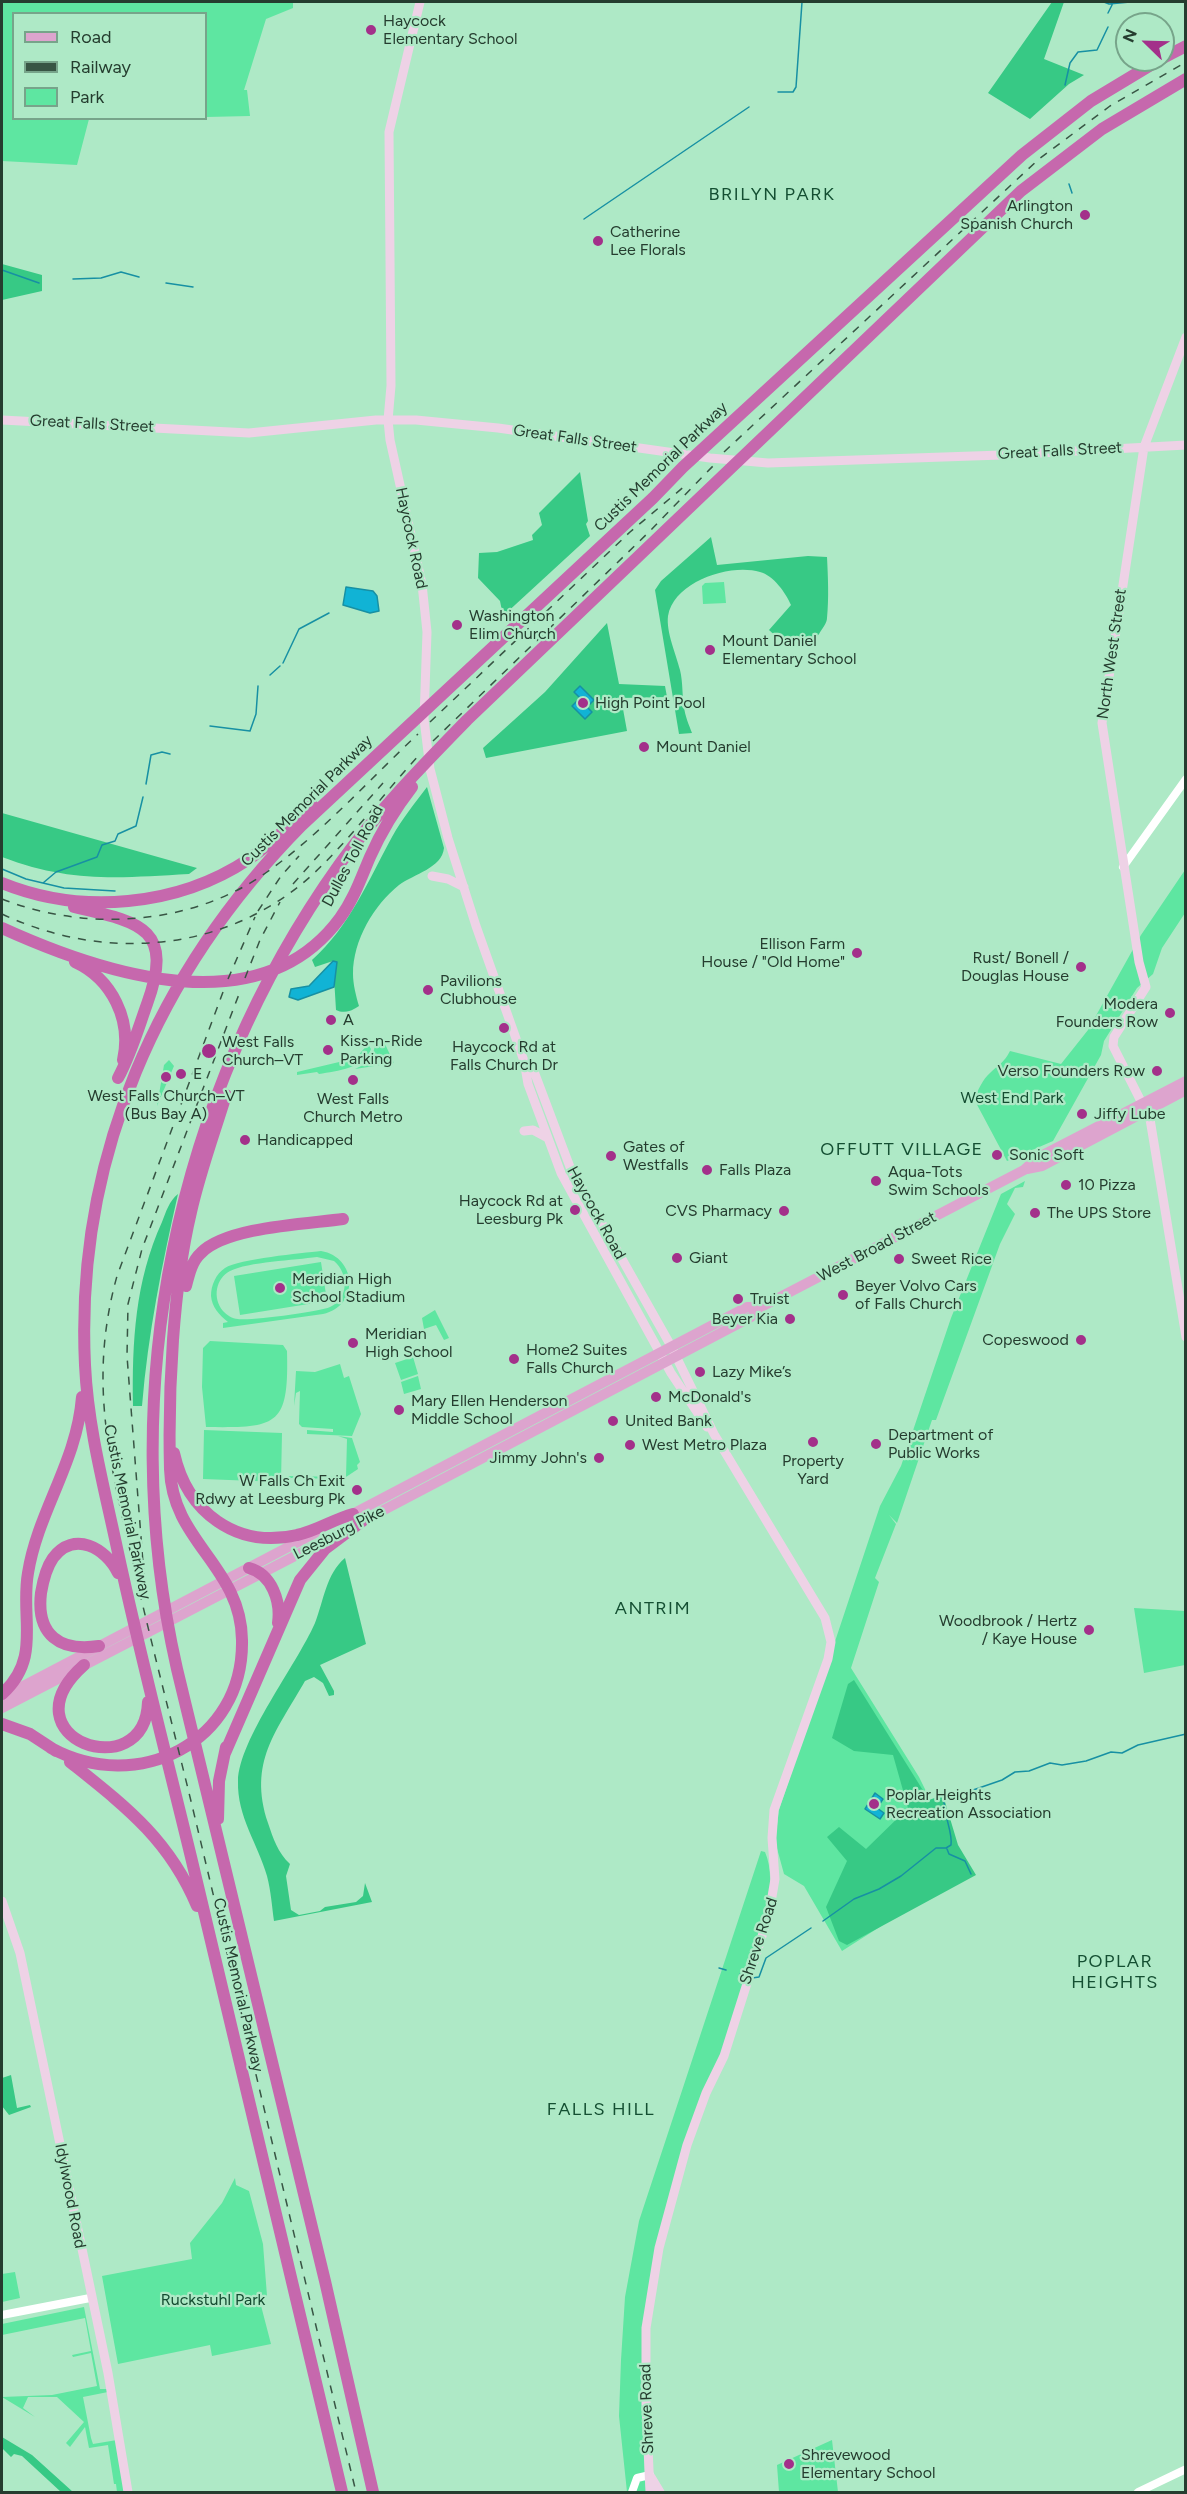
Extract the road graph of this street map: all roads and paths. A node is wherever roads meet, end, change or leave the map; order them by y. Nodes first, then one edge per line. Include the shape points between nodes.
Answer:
1 (420, 2) edge
2 (1139, 72) edge
3 (1185, 80) edge
4 (1185, 337) edge
5 (2, 420) edge
6 (388, 420) junction
7 (1185, 445) edge
8 (1144, 447) junction
9 (683, 467) junction
10 (495, 695) junction
11 (1185, 779) edge
12 (1123, 867) junction
13 (432, 876) dead end
14 (4, 884) edge
15 (464, 887) junction
16 (2, 928) edge
17 (37, 943) junction
18 (271, 974) junction
19 (525, 1064) junction
20 (1185, 1081) edge
21 (1185, 1090) edge
22 (1144, 1108) junction
23 (524, 1131) dead end
24 (546, 1137) junction
25 (343, 1219) dead end
26 (761, 1307) junction
27 (175, 1334) junction
28 (1185, 1337) edge
29 (671, 1347) junction
30 (660, 1352) junction
31 (676, 1358) junction
32 (666, 1364) junction
33 (85, 1369) junction
34 (172, 1407) junction
35 (714, 1434) junction
36 (353, 1514) junction
37 (365, 1520) junction
38 (249, 1568) junction
39 (262, 1572) junction
40 (126, 1588) junction
41 (238, 1609) junction
42 (275, 1633) junction
43 (99, 1646) junction
44 (84, 1665) junction
45 (148, 1688) junction
46 (2, 1695) edge
47 (2, 1708) edge
48 (2, 1724) edge
49 (51, 1748) junction
50 (225, 1753) junction
51 (225, 1871) junction
52 (2, 1901) edge
53 (212, 1942) junction
54 (90, 2298) junction
55 (2, 2315) edge
56 (1185, 2469) edge
57 (650, 2475) junction
58 (128, 2493) edge
59 (342, 2493) edge
60 (373, 2493) edge
61 (632, 2493) edge
62 (650, 2493) edge
63 (660, 2493) edge
64 (1138, 2493) edge

1 - 6 main road, Haycock Road via 389,132
2 - 9 highway, Custis Memorial Parkway via 1033,145
3 - 10 highway, Custis Memorial Parkway via 1108,124 1027,186
4 - 8 main road, North West Street
5 - 6 main road, Great Falls Street via 249,433
6 - 8 main road, Great Falls Street via 498,428 768,463
6 - 15 main road, Haycock Road via 422,584 427,632 425,733 434,784
7 - 8 main road, Great Falls Street
8 - 12 main road, North West Street via 1102,723
9 - 14 highway via 650,492 265,847 241,864 188,888 130,901 69,900
9 - 33 highway, Custis Memorial Parkway via 302,825 251,880 202,944 167,1003 134,1076 114,1134 95,1210 87,1264
10 - 17 highway, Dulles Toll Road via 404,797 333,928 313,948 270,972 234,982 200,983 111,967
10 - 18 highway, Custis Memorial Parkway via 417,771 367,828 306,914
11 - 12 street
12 - 22 main road, North West Street via 1146,987 1114,1037 1113,1046
13 - 15 main road
14 - 17 highway via 41,899 127,920 146,932 154,943 158,963 155,980 118,1078 125,1039 116,1000 91,971
15 - 19 main road, Haycock Road
16 - 17 highway, Dulles Toll Road
18 - 27 highway via 239,1053 193,1204
18 - 51 highway, Custis Memorial Parkway via 248,1020 204,1134 183,1203 159,1332 152,1445 163,1598
19 - 24 main road, Haycock Road
19 - 29 main road, Haycock Road via 535,1074 570,1167
20 - 22 main road, West Broad Street
21 - 22 main road, West Broad Street
22 - 26 main road, West Broad Street via 1037,1158 1024,1170
22 - 28 main road via 1158,1162
23 - 24 main road via 533,1130
24 - 30 main road, Haycock Road via 569,1188
25 - 27 highway via 237,1234 207,1247 191,1269
26 - 29 main road, West Broad Street via 747,1307
26 - 31 main road, West Broad Street via 751,1317
27 - 34 highway
29 - 30 main road, Leesburg Pike
29 - 31 main road, Haycock Road
30 - 32 main road, Shreve Road
30 - 36 main road, Leesburg Pike
31 - 32 main road, Leesburg Pike
31 - 35 main road, Shreve Road
32 - 35 main road, Shreve Road via 698,1416
32 - 37 main road, Leesburg Pike
33 - 40 highway, Custis Memorial Parkway via 96,1459
33 - 46 highway via 74,1447 30,1561 25,1605 27,1651 15,1680
34 - 36 highway via 173,1446 183,1482 199,1506 225,1526 253,1536 281,1538 303,1534
34 - 41 highway via 170,1465 174,1498 187,1528 227,1582
35 - 57 main road, Shreve Road via 825,1618 831,1642 774,1810 775,1879 769,1914 724,2056 690,2135 659,2248 646,2328
36 - 38 main road, Leesburg Pike
37 - 39 main road, Leesburg Pike
37 - 42 highway via 326,1549 307,1570
38 - 39 highway
38 - 43 main road, Leesburg Pike
39 - 42 highway via 277,1602 279,1618
39 - 44 main road, Leesburg Pike
40 - 43 highway via 110,1558 91,1545 64,1548 49,1564 42,1584 40,1610 48,1632 57,1641 75,1648
40 - 45 highway, Custis Memorial Parkway
41 - 49 highway via 242,1647 234,1686 213,1723 185,1747 152,1762 122,1767 82,1763
41 - 50 highway via 248,1658
42 - 50 highway
43 - 46 main road, Leesburg Pike
44 - 45 highway via 63,1688 57,1709 64,1728 83,1741 115,1747 131,1741 147,1720
44 - 47 main road, Leesburg Pike
45 - 53 highway, Custis Memorial Parkway
48 - 49 highway via 21,1729
49 - 53 highway via 126,1807 157,1837 182,1874
50 - 51 highway via 218,1809
51 - 60 highway, Custis Memorial Parkway
52 - 54 main road, Idylwood Road via 17,1942
53 - 59 highway, Custis Memorial Parkway
54 - 55 street
54 - 58 main road, Idylwood Road
56 - 64 street
57 - 61 street via 637,2478
57 - 62 main road, Shreve Road
57 - 63 main road, Shreve Road

